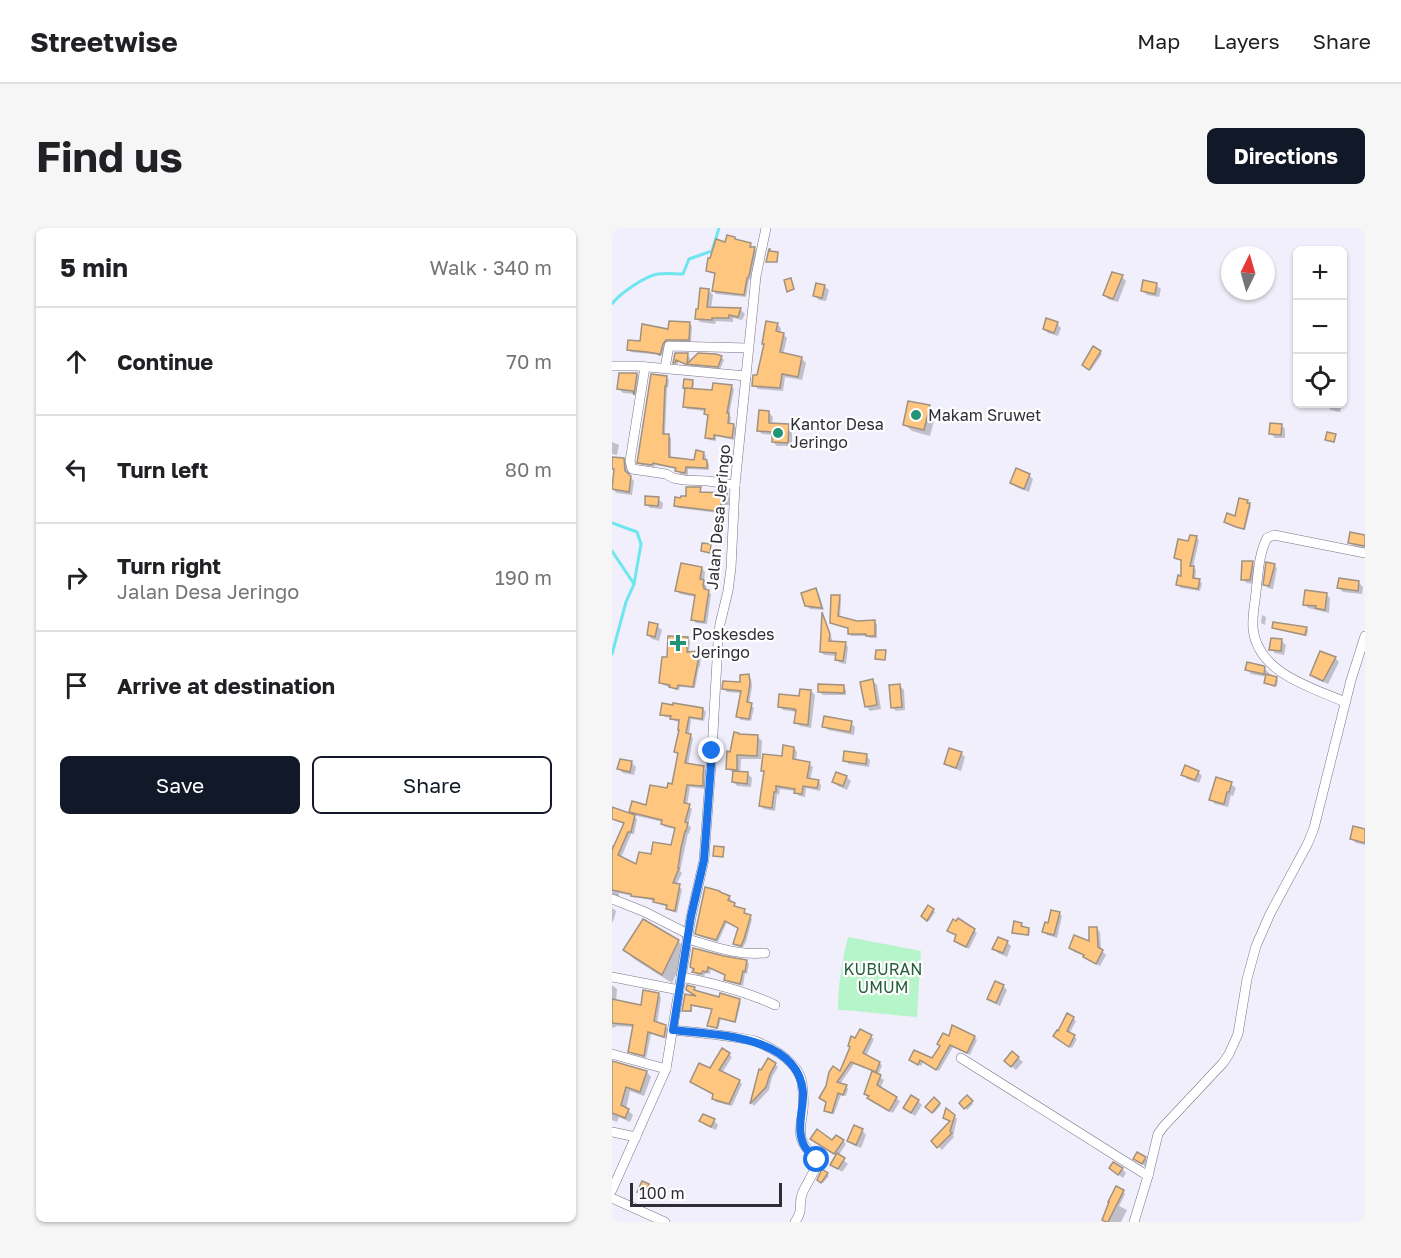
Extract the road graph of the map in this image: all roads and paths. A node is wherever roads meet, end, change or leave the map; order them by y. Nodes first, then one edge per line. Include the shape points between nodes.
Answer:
1 (766, 228) edge
2 (749, 348) junction
3 (612, 366) edge
4 (645, 367) junction
5 (666, 368) junction
6 (746, 376) junction
7 (735, 485) junction
8 (1365, 553) edge
9 (1365, 636) edge
10 (1345, 702) junction
11 (612, 899) edge
12 (688, 937) junction
13 (765, 954) dead end
14 (612, 977) edge
15 (681, 978) junction
16 (679, 990) junction
17 (775, 1005) dead end
18 (673, 1030) junction
19 (612, 1054) edge
20 (961, 1059) dead end
21 (666, 1069) junction
22 (612, 1132) edge
23 (636, 1137) junction
24 (1148, 1176) junction
25 (612, 1190) edge
26 (612, 1198) edge
27 (665, 1222) edge
28 (795, 1222) edge
29 (1134, 1222) edge

1 - 2 street, Jalan Desa Jeringo via 756,276
2 - 5 street via 669,346
2 - 6 street, Jalan Desa Jeringo
3 - 4 street
4 - 5 street
4 - 7 street via 632,469
5 - 6 street
6 - 7 street, Jalan Desa Jeringo
7 - 12 street, Jalan Desa Jeringo via 731,568 718,642 704,860
8 - 10 street via 1274,535 1267,538 1260,562 1253,624 1260,648 1282,673
9 - 10 street
10 - 24 street via 1314,828 1256,946 1234,1044 1223,1064 1158,1134
11 - 12 street via 645,912
12 - 13 street via 733,952
12 - 15 street, Jalan Desa Jeringo
14 - 16 street
15 - 16 street, Jalan Desa Jeringo
15 - 17 street via 746,993
16 - 18 street, Jalan Desa Jeringo
18 - 21 street, Jalan Desa Jeringo
18 - 28 street via 754,1041 778,1053 797,1071 803,1093 801,1140 817,1163 802,1194 801,1213
19 - 21 street
20 - 24 street
21 - 23 street, Jalan Desa Jeringo
22 - 23 street
23 - 25 street, Jalan Desa Jeringo
24 - 29 street
26 - 27 street

